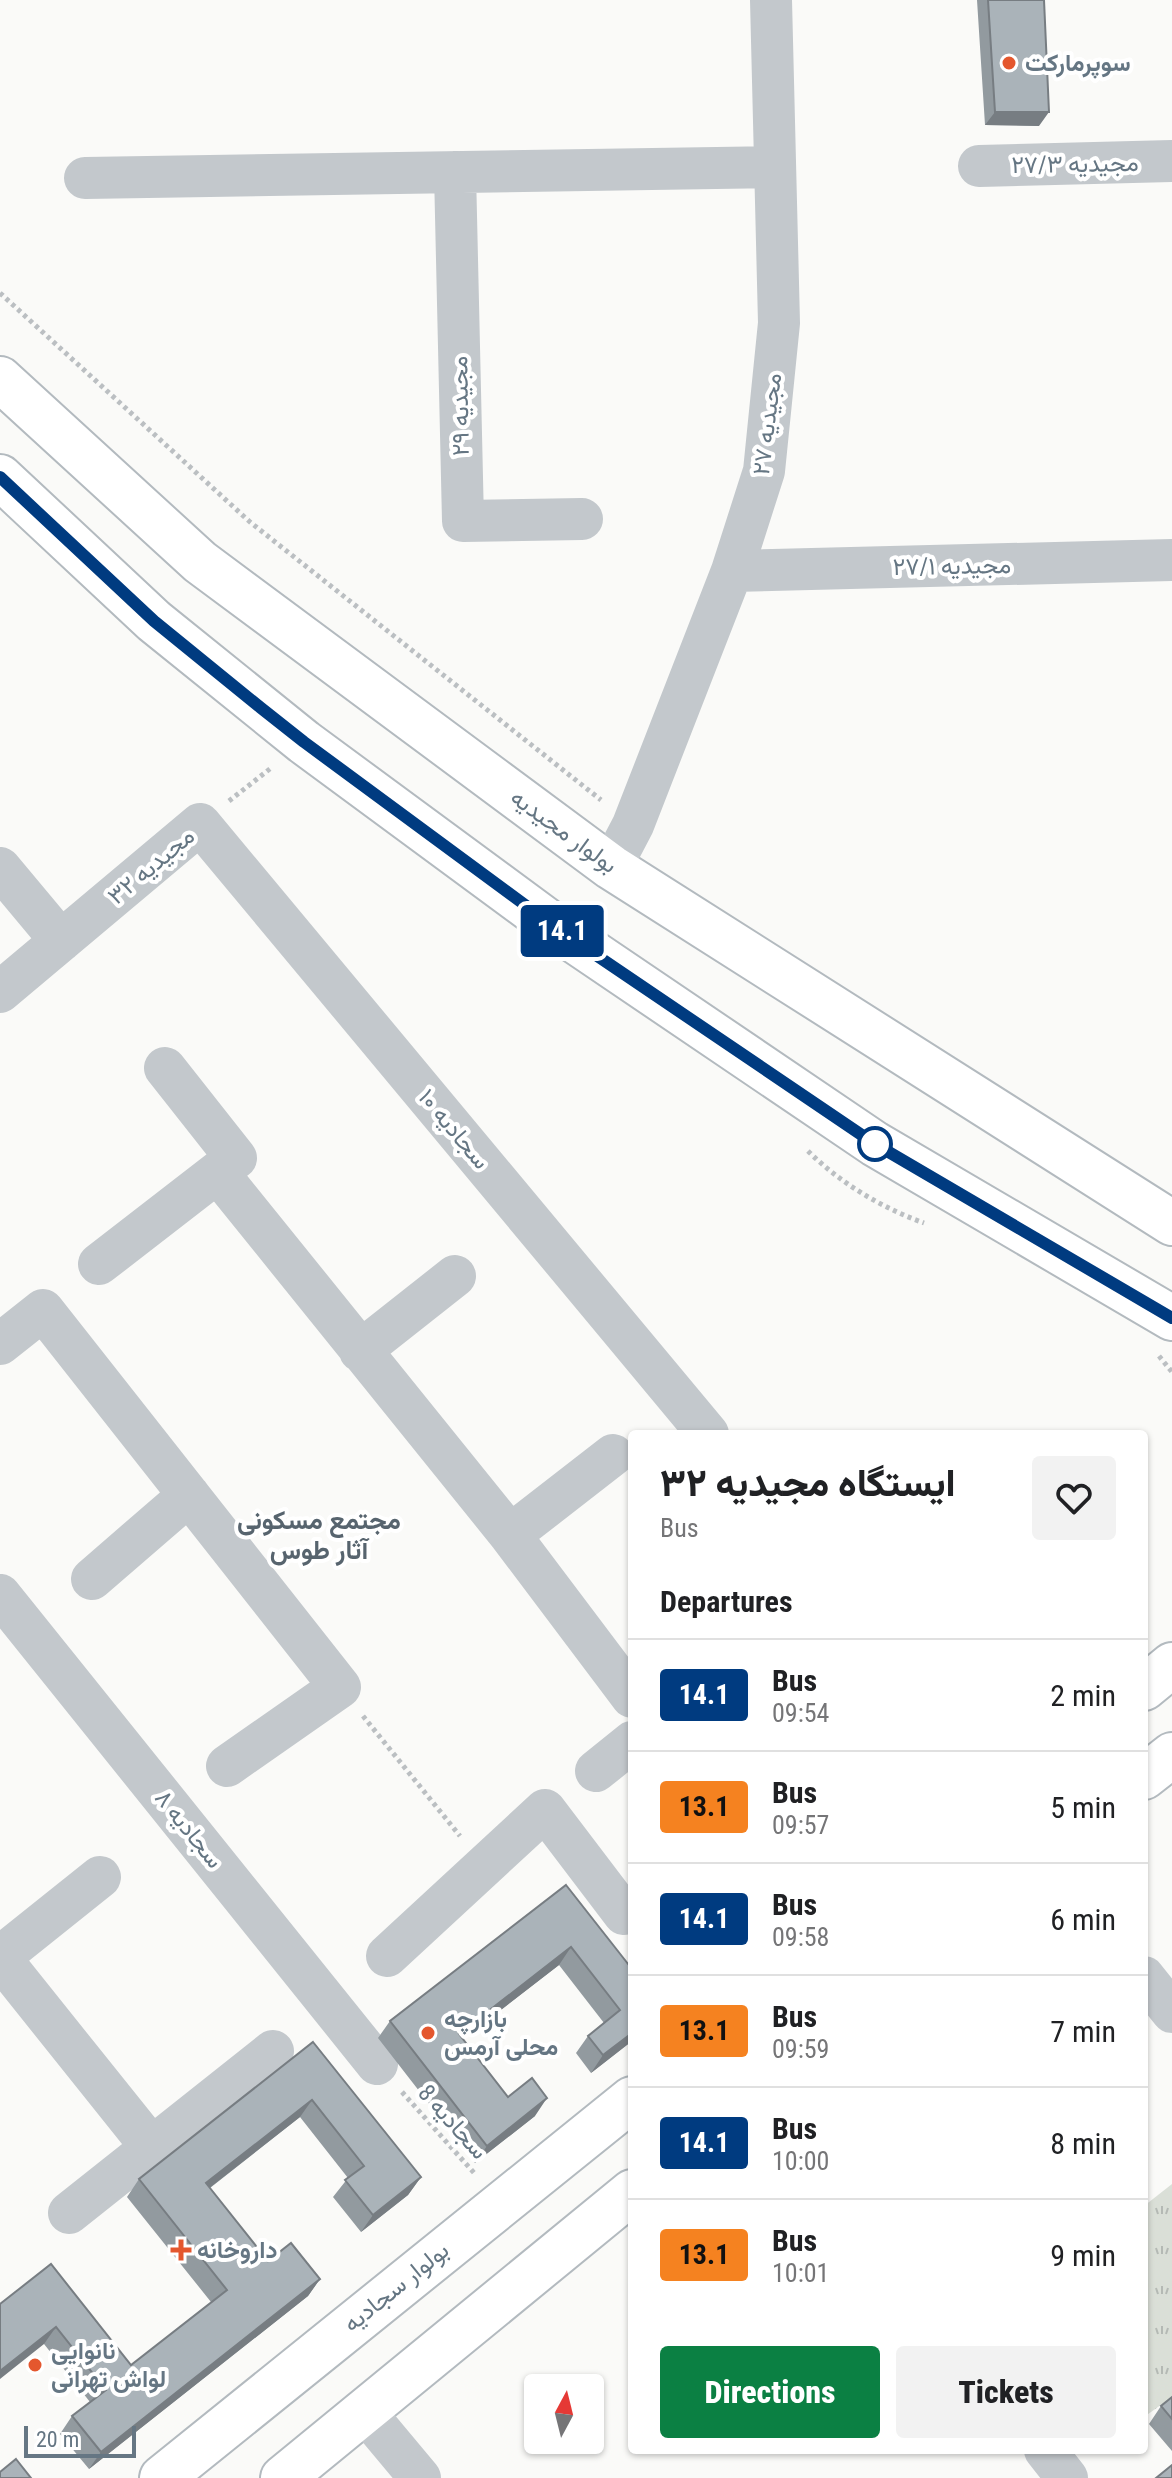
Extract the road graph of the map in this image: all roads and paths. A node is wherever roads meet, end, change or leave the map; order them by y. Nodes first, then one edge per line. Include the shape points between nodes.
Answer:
1 (771, 0) edge
2 (1172, 161) edge
3 (979, 166) dead end
4 (773, 167) junction
5 (455, 172) junction
6 (85, 178) dead end
7 (0, 293) edge
8 (0, 379) edge
9 (0, 477) edge
10 (582, 519) dead end
11 (1172, 560) edge
12 (732, 571) junction
13 (304, 742) junction
14 (200, 824) junction
15 (633, 825) junction
16 (611, 867) junction
17 (0, 868) edge
18 (61, 941) junction
19 (0, 992) edge
20 (165, 1068) dead end
21 (218, 1173) junction
22 (1172, 1223) edge
23 (99, 1264) dead end
24 (455, 1276) dead end
25 (1172, 1318) edge
26 (2, 1343) edge
27 (360, 1351) junction
28 (705, 1430) edge
29 (613, 1455) dead end
30 (189, 1495) junction
31 (510, 1535) junction
32 (92, 1579) dead end
33 (0, 1595) edge
34 (1172, 1665) edge
35 (1148, 1685) edge
36 (340, 1687) junction
37 (628, 1692) edge
38 (628, 1745) edge
39 (1172, 1755) edge
40 (227, 1766) dead end
41 (596, 1771) dead end
42 (1148, 1774) edge
43 (485, 1867) junction
44 (100, 1877) dead end
45 (624, 1914) dead end
46 (387, 1956) dead end
47 (0, 1958) edge
48 (1148, 1982) edge
49 (1172, 2012) edge
50 (273, 2051) dead end
51 (377, 2064) joint
52 (628, 2102) edge
53 (153, 2149) junction
54 (628, 2195) edge
55 (501, 2203) junction
56 (69, 2213) dead end
57 (364, 2411) junction
58 (1048, 2454) edge
59 (162, 2478) edge
60 (283, 2478) edge
61 (420, 2478) edge
62 (1067, 2478) edge

1 - 4 street, مجیدیه ۲۷
2 - 3 street, مجیدیه ۲۷/۳
4 - 5 street
4 - 12 street, مجیدیه ۲۷ via 779,323 764,471
5 - 6 street
5 - 10 street, مجیدیه ۲۹ via 463,521
7 - 15 path via 250,522
8 - 16 main road, بولوار مجیدیه via 200,562
9 - 13 main road via 154,621
11 - 12 street, مجیدیه ۲۷/۱
12 - 15 street, مجیدیه ۲۷
13 - 14 path, مجیدیه ۳۲
13 - 25 main road via 559,930 875,1144
14 - 18 street, مجیدیه ۳۲
14 - 28 street, سجادیه ۱۰
15 - 16 street, مجیدیه ۲۷
16 - 22 main road, بولوار مجیدیه
17 - 18 street
18 - 19 street, مجیدیه ۳۲
20 - 21 street via 236,1158
21 - 23 street
21 - 27 street
24 - 27 street
26 - 30 street via 43,1310
27 - 31 street
29 - 31 street
30 - 32 street
30 - 36 street
31 - 37 street
33 - 51 street, سجادیه ۸
34 - 35 main road
36 - 40 street
36 - 43 path
38 - 41 street
39 - 42 main road
43 - 45 street via 545,1810
43 - 46 street
44 - 47 street
47 - 53 street
48 - 49 street
50 - 53 street
51 - 55 path, سجادیه 8
52 - 55 main road, بولوار سجادیه
53 - 56 street
54 - 57 main road
55 - 59 main road, بولوار سجادیه
57 - 60 main road
57 - 61 street
58 - 62 street

